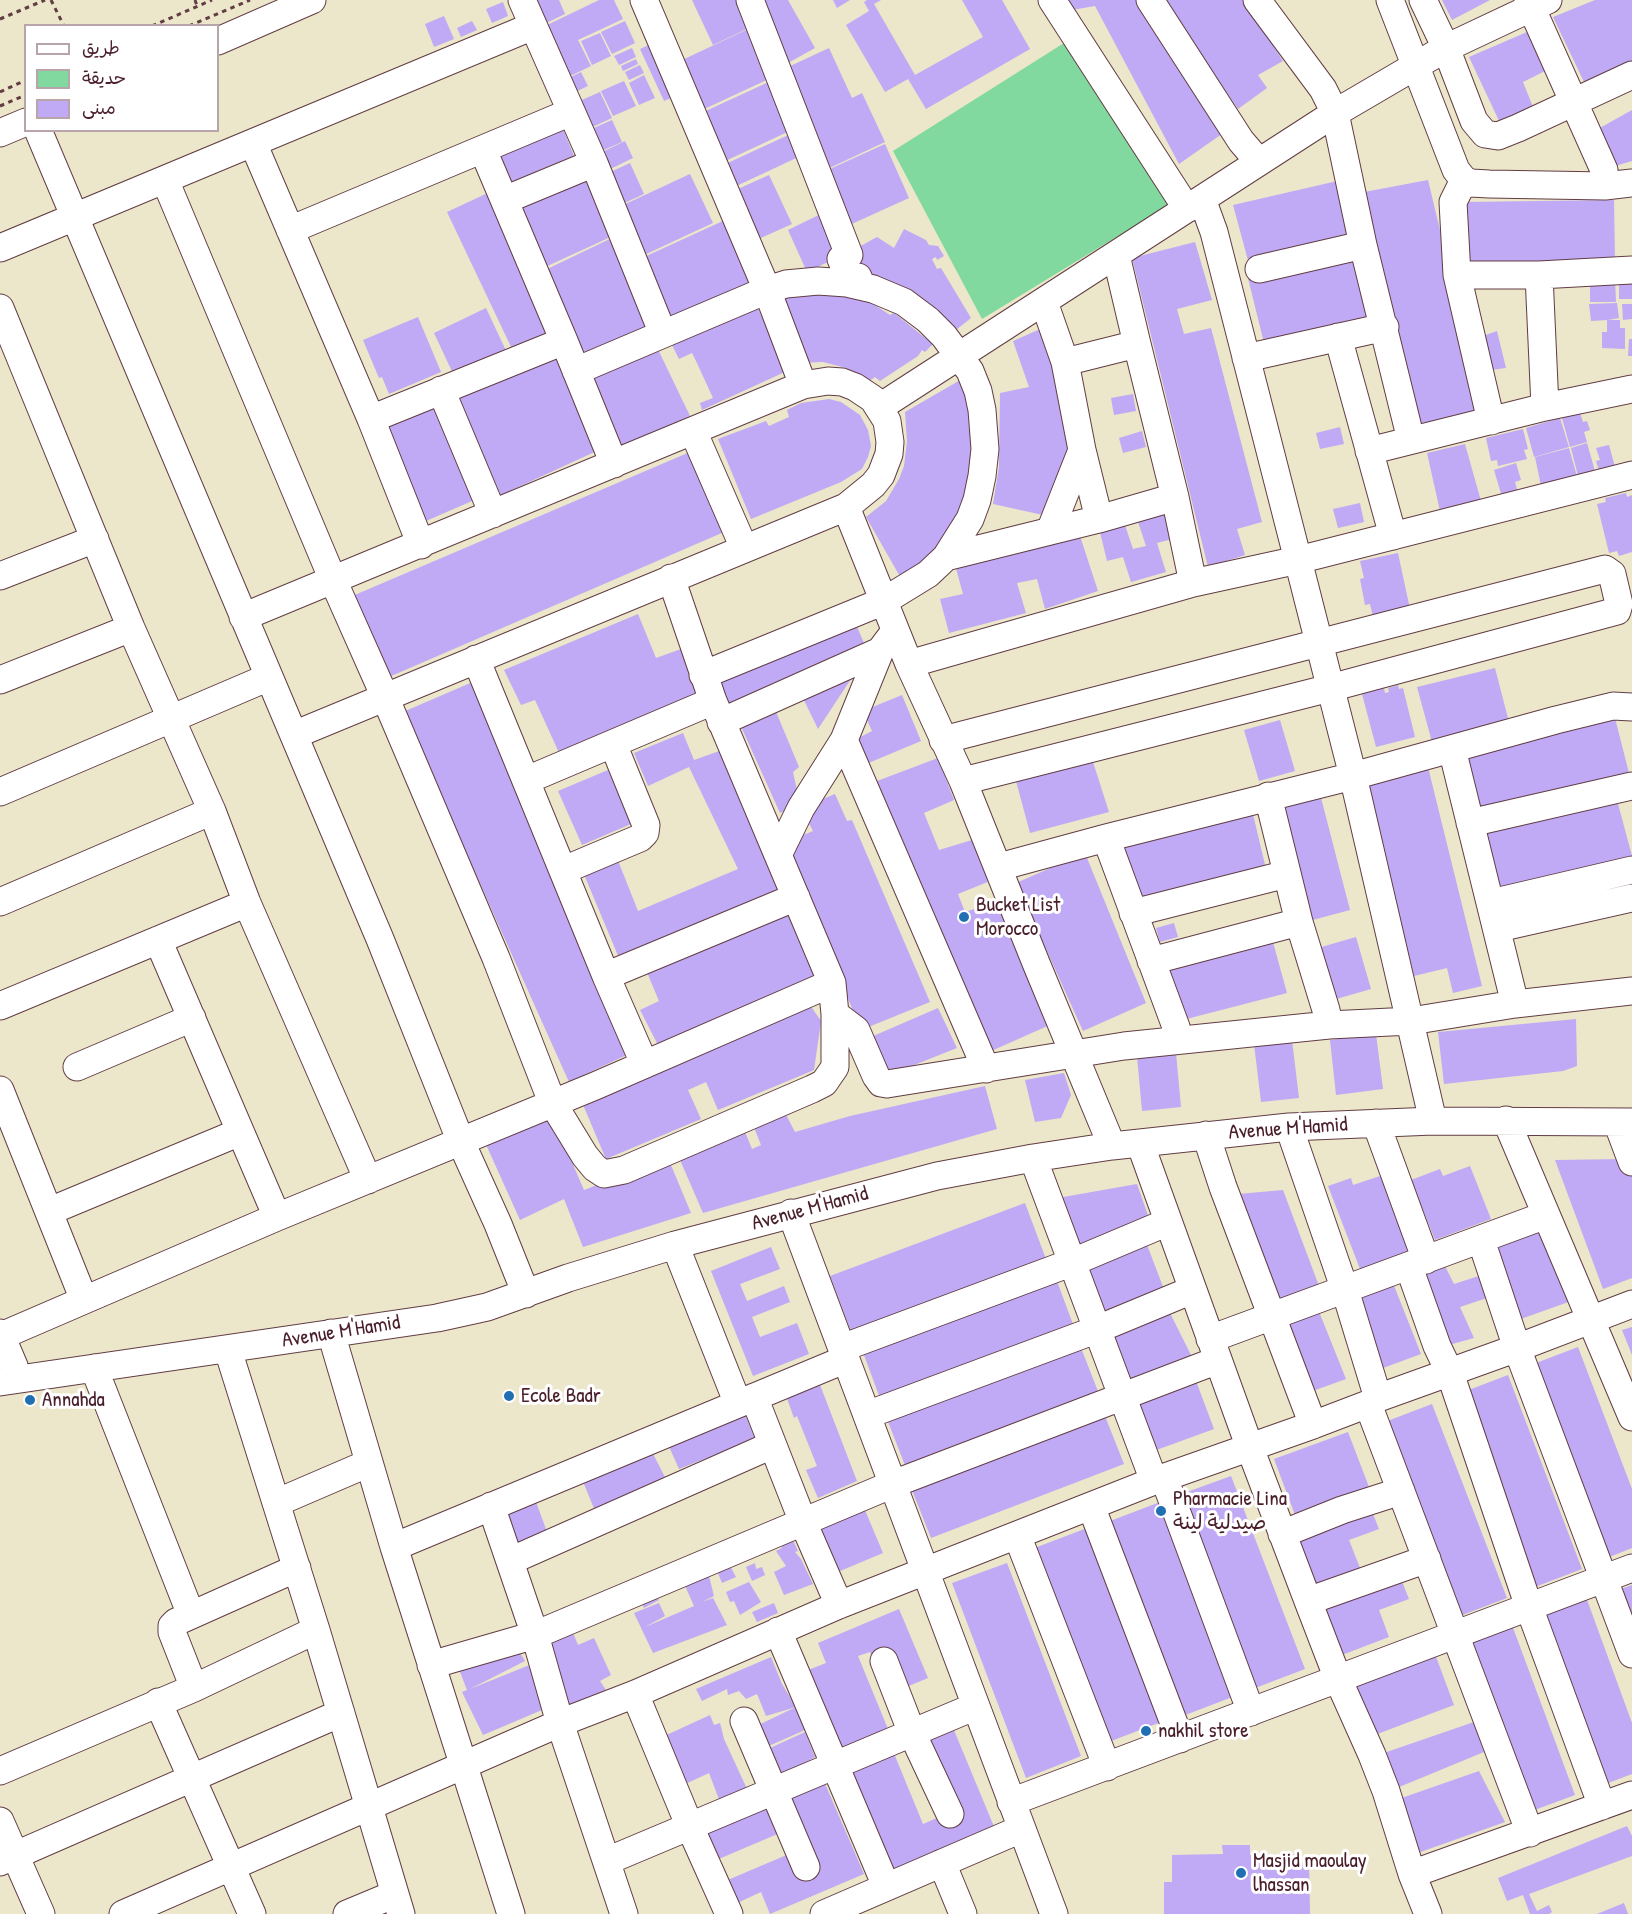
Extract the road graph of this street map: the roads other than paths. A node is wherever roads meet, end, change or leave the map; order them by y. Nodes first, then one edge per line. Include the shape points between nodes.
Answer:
1 (312, 0) edge
2 (522, 0) edge
3 (644, 0) edge
4 (750, 0) edge
5 (1052, 0) edge
6 (1150, 0) edge
7 (1257, 0) edge
8 (1390, 0) edge
9 (1423, 0) edge
10 (1536, 2) edge
11 (532, 26) junction
12 (219, 41) edge
13 (1446, 48) junction
14 (1416, 64) junction
15 (1632, 75) edge
16 (1572, 102) junction
17 (571, 112) junction
18 (1335, 113) junction
19 (24, 123) edge
20 (39, 132) edge
21 (0, 133) edge
22 (253, 142) junction
23 (483, 150) junction
24 (1259, 162) junction
25 (594, 163) junction
26 (165, 180) junction
27 (1464, 180) junction
28 (1632, 183) edge
29 (1605, 186) junction
30 (506, 201) junction
31 (1195, 204) junction
32 (75, 217) junction
33 (290, 230) junction
34 (1363, 245) junction
35 (0, 248) edge
36 (1116, 255) junction
37 (1259, 269) dead end
38 (1632, 270) edge
39 (1457, 276) junction
40 (1539, 276) junction
41 (862, 287) junction
42 (767, 290) junction
43 (1044, 302) junction
44 (0, 308) edge
45 (1385, 327) junction
46 (663, 334) junction
47 (1338, 337) junction
48 (564, 341) junction
49 (1137, 344) junction
50 (960, 356) junction
51 (1246, 358) junction
52 (1065, 362) junction
53 (576, 371) junction
54 (803, 385) junction
55 (1632, 389) edge
56 (441, 390) junction
57 (1545, 407) junction
58 (880, 408) junction
59 (371, 419) junction
60 (1491, 421) junction
61 (693, 431) junction
62 (1412, 440) junction
63 (1082, 450) junction
64 (1369, 451) junction
65 (614, 464) junction
66 (1632, 475) edge
67 (1175, 497) junction
68 (846, 507) junction
69 (494, 514) junction
70 (1099, 519) junction
71 (1050, 531) junction
72 (1393, 536) junction
73 (95, 538) junction
74 (422, 545) junction
75 (744, 548) junction
76 (946, 557) junction
77 (1298, 560) junction
78 (1, 573) edge
79 (671, 578) junction
80 (333, 580) junction
81 (1193, 583) junction
82 (884, 601) junction
83 (243, 617) junction
84 (131, 628) junction
85 (888, 641) junction
86 (1319, 644) junction
87 (476, 659) junction
88 (909, 664) junction
89 (703, 675) junction
90 (269, 677) junction
91 (0, 680) edge
92 (1330, 688) junction
93 (385, 697) junction
94 (1632, 707) edge
95 (717, 711) junction
96 (170, 719) junction
97 (294, 735) junction
98 (844, 740) junction
99 (943, 740) junction
100 (613, 744) junction
101 (1452, 748) junction
102 (1353, 776) junction
103 (527, 780) junction
104 (963, 782) junction
105 (1631, 791) edge
106 (0, 792) edge
107 (1268, 796) junction
108 (212, 811) junction
109 (1470, 823) junction
110 (1106, 838) junction
111 (778, 855) junction
112 (999, 867) junction
113 (564, 870) junction
114 (1632, 870) edge
115 (1287, 874) junction
116 (796, 897) junction
117 (1632, 898) edge
118 (0, 902) edge
119 (247, 903) junction
120 (1133, 914) junction
121 (1495, 916) junction
122 (1299, 922) junction
123 (158, 940) junction
124 (1151, 961) junction
125 (606, 976) junction
126 (832, 983) junction
127 (1632, 991) edge
128 (1515, 1004) junction
129 (0, 1006) edge
130 (835, 1014) junction
131 (192, 1018) junction
132 (1411, 1021) junction
133 (1329, 1025) junction
134 (1179, 1040) junction
135 (1074, 1054) junction
136 (644, 1063) junction
137 (77, 1068) dead end
138 (986, 1069) junction
139 (0, 1090) edge
140 (552, 1102) junction
141 (1506, 1120) junction
142 (1433, 1121) junction
143 (1624, 1122) edge
144 (1376, 1123) junction
145 (1289, 1126) junction
146 (240, 1132) junction
147 (1206, 1135) junction
148 (461, 1142) junction
149 (1140, 1143) junction
150 (1112, 1146) junction
151 (1033, 1158) junction
152 (1632, 1162) edge
153 (368, 1180) junction
154 (50, 1211) junction
155 (791, 1214) junction
156 (1546, 1215) junction
157 (277, 1217) junction
158 (1168, 1222) junction
159 (1481, 1240) junction
160 (675, 1245) junction
161 (1073, 1262) junction
162 (1417, 1263) junction
163 (1192, 1290) junction
164 (1345, 1290) junction
165 (526, 1294) junction
166 (84, 1300) junction
167 (1632, 1304) edge
168 (1272, 1318) junction
169 (1591, 1319) junction
170 (1098, 1329) junction
171 (331, 1333) junction
172 (1, 1335) edge
173 (1518, 1348) junction
174 (228, 1350) junction
175 (1214, 1350) junction
176 (844, 1353) junction
177 (94, 1368) junction
178 (1450, 1373) junction
179 (8, 1381) edge
180 (1124, 1397) junction
181 (746, 1400) junction
182 (1373, 1401) junction
183 (867, 1415) junction
184 (1632, 1418) edge
185 (1313, 1425) junction
186 (772, 1444) junction
187 (1250, 1448) junction
188 (369, 1463) junction
189 (1159, 1480) junction
190 (893, 1484) junction
191 (1401, 1491) junction
192 (276, 1503) junction
193 (491, 1506) junction
194 (1091, 1506) junction
195 (803, 1522) junction
196 (1282, 1534) junction
197 (1017, 1535) junction
198 (394, 1547) junction
199 (1427, 1560) junction
200 (510, 1561) junction
201 (297, 1568) junction
202 (1632, 1568) edge
203 (926, 1570) junction
204 (1604, 1579) junction
205 (1308, 1601) junction
206 (838, 1605) junction
207 (1529, 1607) junction
208 (191, 1615) junction
209 (316, 1630) junction
210 (778, 1631) junction
211 (536, 1635) junction
212 (1456, 1636) junction
213 (1632, 1654) edge
214 (884, 1661) dead end
215 (431, 1665) junction
216 (1338, 1679) junction
217 (194, 1688) junction
218 (635, 1694) junction
219 (158, 1702) junction
220 (976, 1706) junction
221 (1251, 1712) junction
222 (341, 1713) junction
223 (744, 1721) dead end
224 (560, 1723) junction
225 (912, 1733) junction
226 (1180, 1739) junction
227 (464, 1766) junction
228 (836, 1767) junction
229 (1107, 1767) junction
230 (0, 1771) edge
231 (192, 1778) junction
232 (774, 1792) junction
233 (1632, 1795) edge
234 (1011, 1802) junction
235 (1602, 1806) junction
236 (370, 1808) junction
237 (950, 1814) dead end
238 (0, 1821) edge
239 (690, 1827) junction
240 (1022, 1829) junction
241 (1530, 1833) junction
242 (8, 1859) edge
243 (607, 1861) junction
244 (942, 1863) junction
245 (231, 1867) junction
246 (806, 1867) dead end
247 (1412, 1874) junction
248 (886, 1886) junction
249 (398, 1904) edge
250 (41, 1914) edge
251 (123, 1914) edge
252 (252, 1914) edge
253 (347, 1914) edge
254 (511, 1914) edge
255 (624, 1914) edge
256 (729, 1914) edge
257 (824, 1914) edge
258 (963, 1914) edge
259 (1053, 1914) edge
260 (1428, 1914) edge

1 - 12 street
2 - 11 street
3 - 42 street
4 - 41 street via 849,255 841,259 850,280 858,277
5 - 31 street
6 - 24 street via 1241,141
7 - 18 street via 1323,89
8 - 14 street
9 - 13 street
10 - 13 street
10 - 16 street
11 - 17 street
11 - 22 street
13 - 14 street
13 - 16 street via 1474,121 1485,134 1498,136
14 - 18 street
14 - 27 street via 1456,170
15 - 16 street
16 - 29 street via 1604,170
17 - 23 street
17 - 25 street
18 - 24 street
18 - 34 street
19 - 21 street
20 - 32 street
22 - 26 street
22 - 33 street
23 - 30 street
23 - 33 street
24 - 31 street
25 - 30 street
25 - 46 street
26 - 32 street
26 - 80 street
27 - 29 street
27 - 39 street via 1453,202
28 - 29 street
30 - 48 street
31 - 36 street
31 - 51 street via 1214,232
32 - 35 street
32 - 83 street
33 - 59 street
34 - 37 street
34 - 45 street
36 - 43 street
36 - 49 street
38 - 40 street
39 - 40 street
39 - 60 street
40 - 57 street
41 - 42 street via 818,281
41 - 50 street via 890,295 916,310
42 - 46 street
42 - 54 street
43 - 50 street
43 - 52 street
44 - 73 street
45 - 47 street
45 - 62 street
46 - 53 street
47 - 51 street
47 - 64 street
48 - 53 street
48 - 56 street
49 - 52 street
49 - 67 street
50 - 58 street
50 - 76 street via 978,391 985,449 977,500 962,534
51 - 77 street
52 - 63 street
53 - 65 street
54 - 58 street via 842,382 867,394
54 - 61 street
55 - 57 street
56 - 59 street
56 - 69 street
57 - 60 street
58 - 68 street via 889,432 886,465 873,484
59 - 74 street
60 - 62 street
61 - 65 street
61 - 75 street
62 - 64 street
63 - 70 street
63 - 71 street
64 - 72 street
65 - 69 street
66 - 72 street
67 - 70 street
67 - 81 street
68 - 75 street
68 - 82 street
69 - 74 street
70 - 71 street
71 - 76 street
72 - 77 street
73 - 78 street
73 - 84 street
74 - 80 street
75 - 79 street
76 - 82 street via 928,574
77 - 81 street
77 - 86 street
79 - 87 street
79 - 89 street
80 - 83 street
80 - 93 street
81 - 88 street
82 - 85 street
82 - 89 street
83 - 90 street
84 - 91 street
84 - 96 street
85 - 88 street
85 - 95 street
85 - 98 street
86 - 92 street
86 - 92 street via 1605,569 1612,574 1617,611
86 - 99 street
87 - 93 street
87 - 103 street
88 - 99 street
89 - 95 street
90 - 96 street
90 - 97 street
92 - 102 street
92 - 104 street
93 - 97 street
93 - 140 street via 496,958
94 - 101 street via 1613,706
95 - 100 street
95 - 111 street
96 - 106 street
96 - 108 street
97 - 148 street
98 - 111 street via 801,808
98 - 138 street
99 - 104 street
100 - 103 street
100 - 113 street via 646,825 645,833
101 - 102 street
101 - 109 street
102 - 107 street
102 - 132 street
103 - 113 street
104 - 112 street
105 - 109 street
107 - 110 street
107 - 115 street
108 - 118 street
108 - 119 street
109 - 121 street
110 - 112 street
110 - 120 street
111 - 116 street
112 - 135 street
113 - 125 street
114 - 121 street
115 - 120 street
115 - 122 street
116 - 125 street
116 - 126 street
117 - 121 street
119 - 123 street
119 - 153 street
120 - 124 street
121 - 128 street
122 - 124 street
122 - 133 street
123 - 129 street
123 - 131 street
124 - 134 street
125 - 136 street
126 - 130 street
126 - 136 street
127 - 128 street
128 - 132 street
130 - 138 street via 856,1030 881,1083
130 - 140 street via 835,1067 824,1083 624,1170 604,1174 595,1168
131 - 137 street
131 - 146 street
132 - 133 street
132 - 142 street
133 - 134 street
134 - 135 street
135 - 138 street
135 - 150 street
136 - 140 street
139 - 154 street
140 - 148 street
141 - 142 street, Avenue M'Hamid
141 - 143 street, Avenue M'Hamid
141 - 156 street
142 - 144 street, Avenue M'Hamid
143 - 152 street
144 - 145 street, Avenue M'Hamid
144 - 162 street
145 - 147 street, Avenue M'Hamid
145 - 164 street
146 - 154 street
146 - 157 street
147 - 149 street, Avenue M'Hamid
147 - 168 street
148 - 153 street
148 - 165 street
149 - 150 street, Avenue M'Hamid
149 - 158 street
150 - 151 street, Avenue M'Hamid
151 - 155 street, Avenue M'Hamid via 937,1176
151 - 161 street
153 - 157 street
154 - 166 street
155 - 160 street, Avenue M'Hamid
155 - 176 street
156 - 159 street
156 - 169 street
157 - 166 street
158 - 161 street
158 - 163 street
159 - 162 street
159 - 173 street
160 - 165 street, Avenue M'Hamid
160 - 181 street
161 - 170 street
161 - 176 street
162 - 164 street
162 - 178 street via 1437,1346
163 - 170 street
163 - 175 street
164 - 168 street
164 - 182 street
165 - 171 street, Avenue M'Hamid via 437,1317
166 - 172 street
167 - 169 street
168 - 175 street
168 - 185 street
169 - 173 street
169 - 184 street
170 - 180 street
170 - 183 street
171 - 174 street, Avenue M'Hamid
171 - 188 street
172 - 179 street via 14,1366
173 - 178 street
173 - 204 street
174 - 177 street, Avenue M'Hamid
174 - 192 street
175 - 180 street
175 - 187 street
176 - 181 street
176 - 183 street
177 - 179 street, Avenue M'Hamid
177 - 208 street
178 - 182 street
178 - 207 street
180 - 189 street
180 - 190 street
181 - 186 street
181 - 193 street
182 - 185 street
182 - 191 street
183 - 190 street
185 - 187 street
186 - 195 street
186 - 200 street
187 - 189 street
187 - 196 street
188 - 192 street
188 - 198 street
189 - 194 street
189 - 221 street
190 - 195 street
190 - 203 street
191 - 196 street
191 - 199 street
192 - 201 street
193 - 198 street
193 - 200 street
194 - 197 street
194 - 226 street
195 - 206 street
195 - 211 street
196 - 205 street
197 - 203 street
197 - 229 street
198 - 215 street
199 - 205 street
199 - 212 street
200 - 211 street
201 - 208 street
201 - 209 street
202 - 204 street
203 - 206 street
203 - 220 street
204 - 207 street
204 - 213 street
205 - 216 street
206 - 210 street
207 - 212 street
207 - 235 street
208 - 217 street via 176,1622 172,1632
209 - 217 street
209 - 222 street
210 - 218 street
210 - 228 street
211 - 215 street
211 - 224 street
212 - 216 street
212 - 241 street
214 - 225 street
215 - 227 street
216 - 221 street
216 - 247 street via 1372,1755
217 - 219 street
218 - 224 street
218 - 239 street
219 - 230 street
219 - 231 street
220 - 225 street
220 - 234 street
221 - 226 street
222 - 231 street
222 - 236 street
223 - 232 street
224 - 227 street
224 - 243 street
225 - 228 street
225 - 237 street
226 - 229 street
227 - 236 street
227 - 254 street
228 - 232 street
228 - 248 street
229 - 234 street
231 - 242 street
231 - 245 street
232 - 239 street
232 - 246 street
233 - 235 street
234 - 240 street
235 - 241 street
236 - 245 street
236 - 249 street
238 - 242 street
239 - 243 street
239 - 256 street
240 - 244 street
240 - 259 street
241 - 247 street
242 - 250 street
243 - 255 street
244 - 248 street
244 - 258 street
245 - 251 street
245 - 252 street
247 - 260 street
248 - 257 street
249 - 253 street

